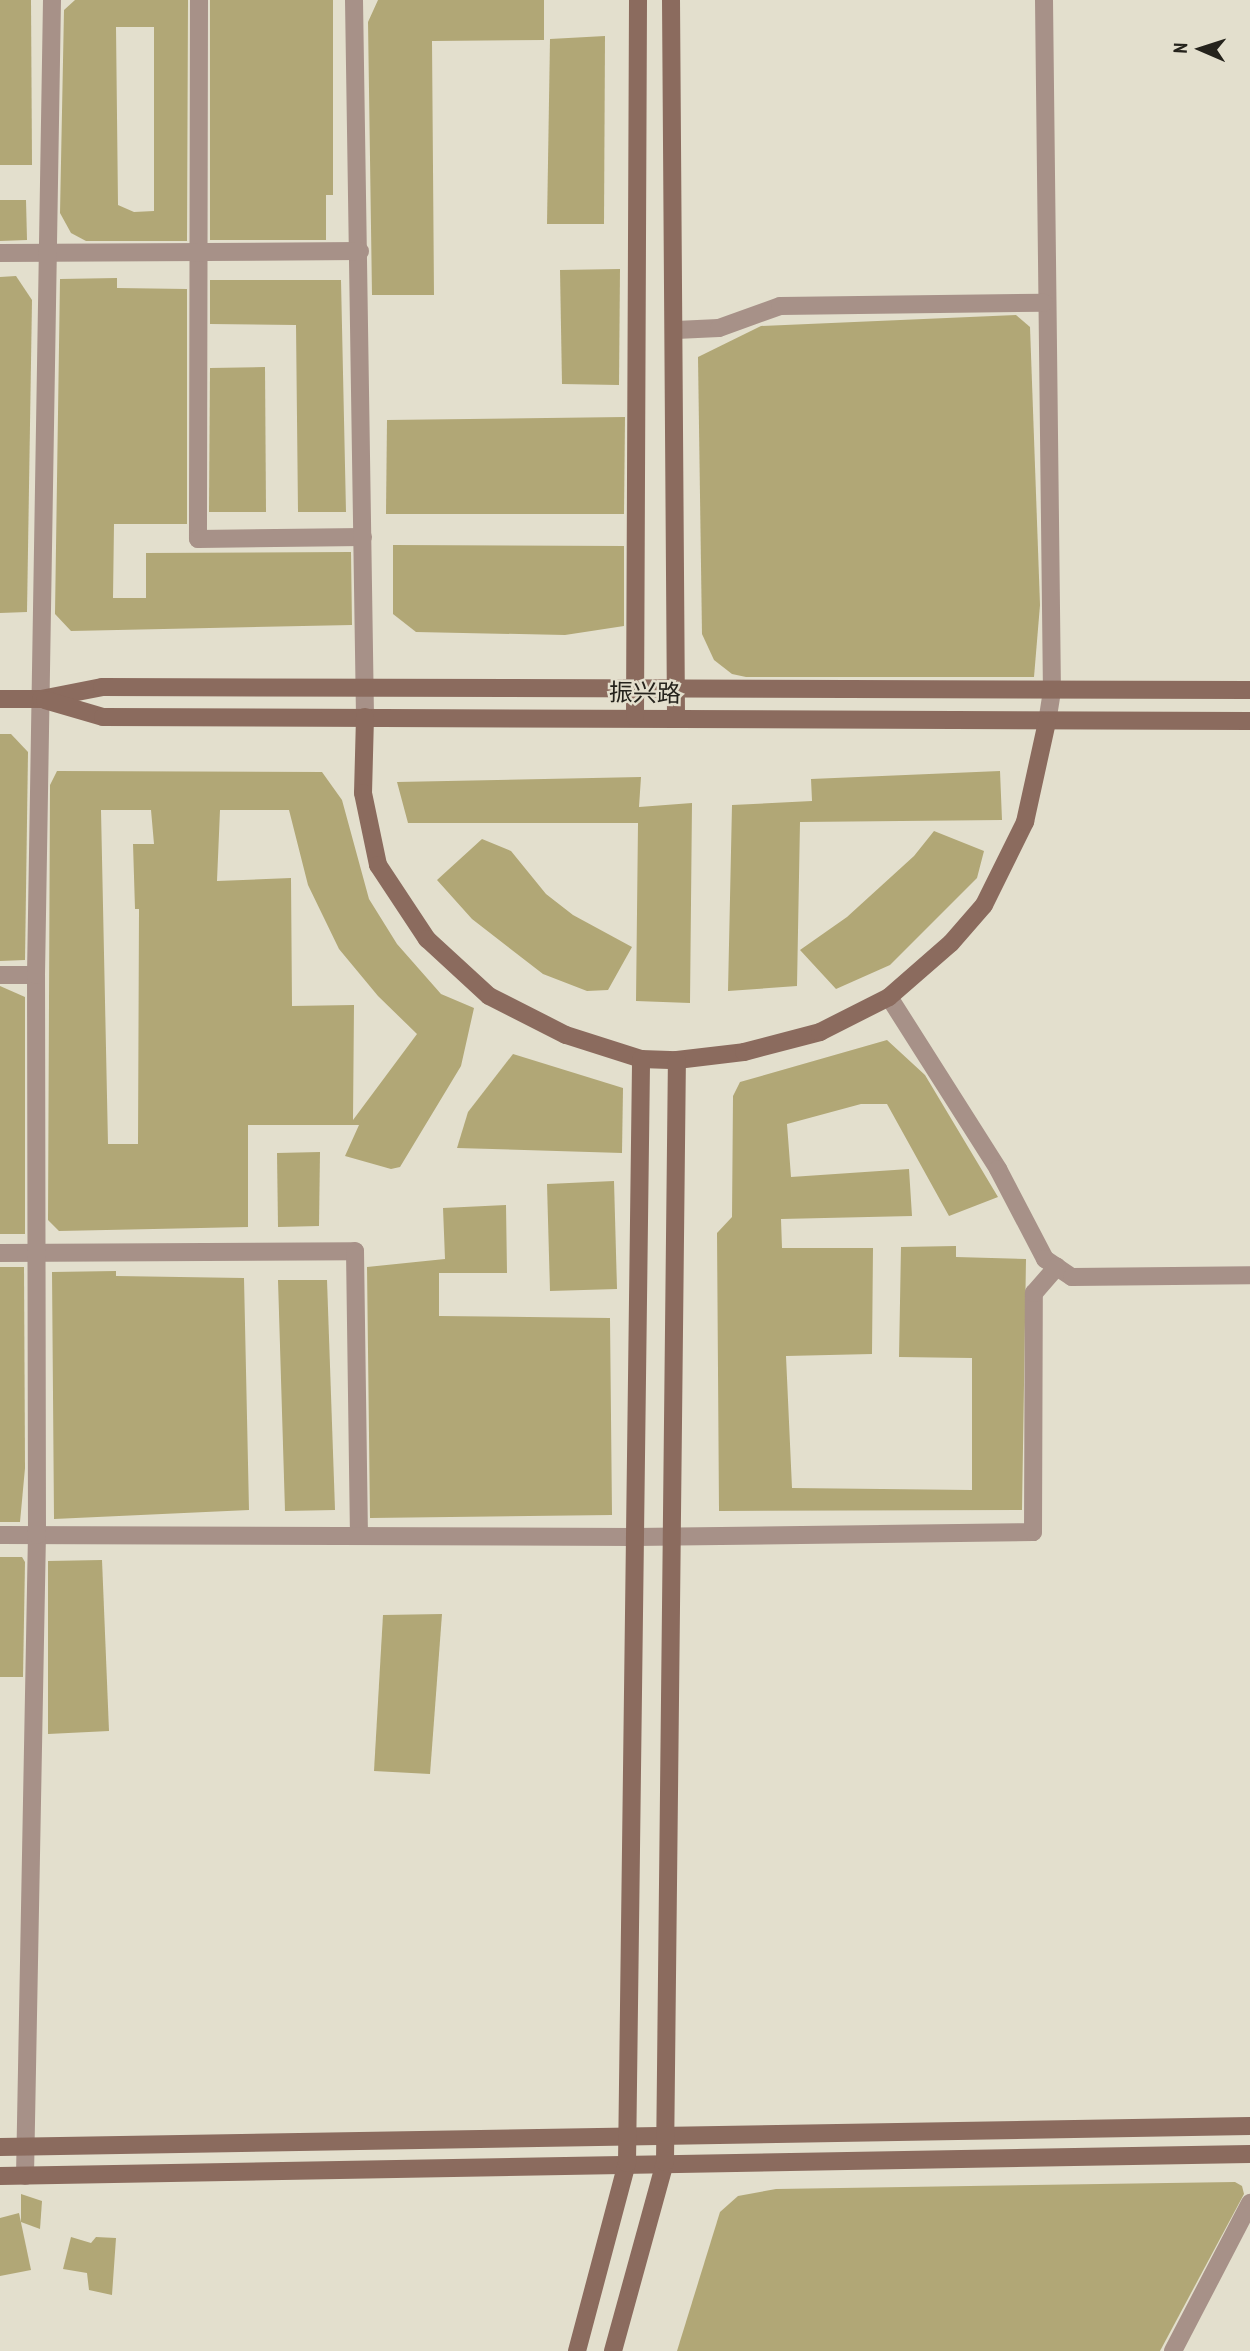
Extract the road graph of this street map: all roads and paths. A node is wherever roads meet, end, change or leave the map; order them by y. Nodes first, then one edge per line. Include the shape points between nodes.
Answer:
1 (52, 0) edge
2 (199, 0) edge
3 (354, 0) edge
4 (638, 0) edge
5 (671, 0) edge
6 (1044, 0) edge
7 (360, 251) junction
8 (200, 252) junction
9 (0, 253) edge
10 (48, 253) junction
11 (1044, 303) junction
12 (676, 330) junction
13 (363, 537) junction
14 (637, 688) junction
15 (365, 689) junction
16 (675, 689) junction
17 (1250, 690) edge
18 (1052, 691) junction
19 (0, 699) edge
20 (41, 699) junction
21 (365, 717) junction
22 (635, 717) junction
23 (676, 718) junction
24 (1250, 721) edge
25 (1047, 722) junction
26 (0, 975) edge
27 (36, 975) junction
28 (888, 997) junction
29 (641, 1059) junction
30 (677, 1060) junction
31 (0, 1253) edge
32 (33, 1253) junction
33 (1057, 1266) junction
34 (1250, 1275) edge
35 (0, 1535) edge
36 (37, 1535) junction
37 (359, 1535) junction
38 (634, 1537) junction
39 (674, 1537) junction
40 (1250, 2126) edge
41 (663, 2135) junction
42 (626, 2137) junction
43 (0, 2147) edge
44 (24, 2147) junction
45 (1250, 2154) edge
46 (627, 2162) junction
47 (664, 2162) junction
48 (0, 2176) edge
49 (25, 2176) junction
50 (1250, 2203) edge
51 (576, 2351) edge
52 (613, 2351) edge
53 (1173, 2351) edge

1 - 10 street
2 - 8 street
3 - 7 street
4 - 14 main road
5 - 12 main road
6 - 11 street
7 - 8 street
7 - 13 street
8 - 10 street
8 - 13 street via 198,538
9 - 10 street
10 - 20 street
11 - 12 street via 780,306 719,328
11 - 18 street
12 - 16 main road
13 - 15 street
14 - 15 main road, 振兴路
14 - 16 main road, 振兴路
14 - 22 main road
15 - 20 main road, 振兴路 via 102,687
15 - 21 street
16 - 18 main road, 振兴路
16 - 23 main road
17 - 18 main road, 振兴路
18 - 25 street
19 - 20 main road, 振兴路
20 - 21 main road, 振兴路 via 103,717
20 - 27 street
21 - 22 main road, 振兴路
21 - 29 main road via 363,793 378,865 427,939 489,996 566,1035
22 - 23 main road, 振兴路
23 - 25 main road, 振兴路
24 - 25 main road, 振兴路
25 - 28 main road via 1025,822 984,905 950,943
26 - 27 street
27 - 32 street
28 - 30 main road via 820,1032 744,1052
28 - 33 street via 998,1169 1045,1259
29 - 30 main road
29 - 38 main road
30 - 39 main road
31 - 32 street
32 - 36 street
32 - 37 street via 355,1251
33 - 34 street via 1072,1277
33 - 39 street via 1034,1293 1033,1532
35 - 36 street
36 - 37 street
36 - 44 street
37 - 38 street
38 - 39 street
38 - 42 main road
39 - 41 main road
40 - 41 main road
41 - 42 main road
41 - 47 main road
42 - 44 main road
42 - 46 main road
43 - 44 main road
44 - 49 street
45 - 47 main road
46 - 47 main road
46 - 49 main road
46 - 51 main road
47 - 52 main road
48 - 49 main road
50 - 53 street

